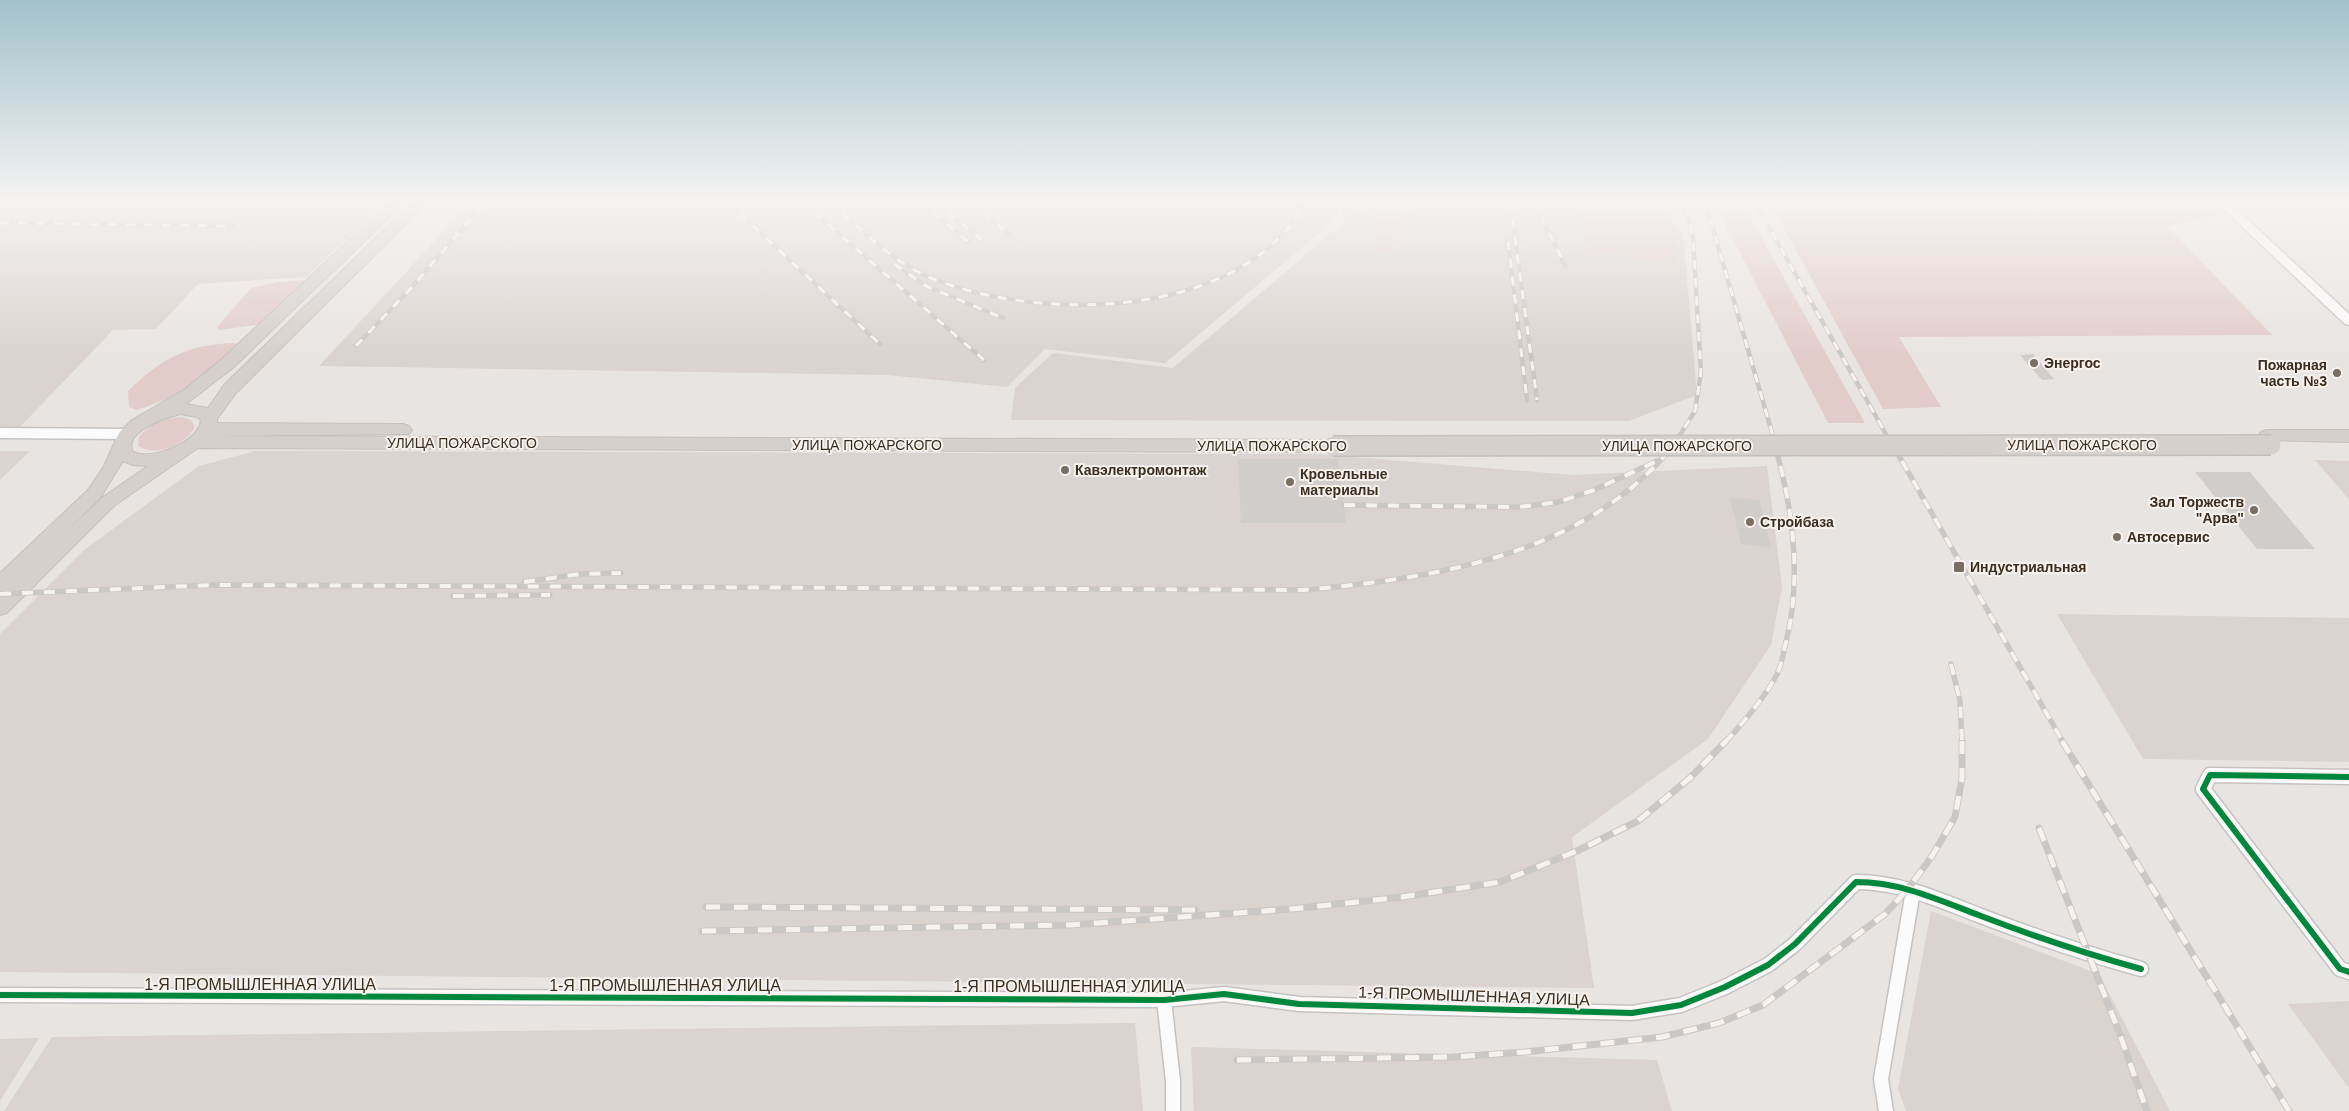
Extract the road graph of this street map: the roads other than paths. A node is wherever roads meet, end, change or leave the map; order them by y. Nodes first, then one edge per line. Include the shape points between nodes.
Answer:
1 (344, 253) edge
2 (369, 253) edge
3 (2276, 253) edge
4 (2349, 321) edge
5 (158, 414) junction
6 (208, 424) junction
7 (0, 433) edge
8 (2349, 436) edge
9 (125, 438) junction
10 (2269, 441) junction
11 (1331, 442) junction
12 (2349, 445) edge
13 (190, 446) junction
14 (0, 585) edge
15 (0, 608) edge
16 (2349, 777) edge
17 (1913, 891) junction
18 (2141, 969) dead end
19 (2349, 972) edge
20 (0, 995) edge
21 (1164, 1000) junction
22 (1174, 1111) edge
23 (1886, 1111) edge

1 - 5 main road via 228,363 190,394
2 - 6 main road via 252,366 230,390
3 - 4 street
5 - 6 main road via 193,409 202,412
5 - 9 main road via 138,424
6 - 11 main road, УЛИЦА ПОЖАРСКОГО
6 - 13 main road via 202,437
7 - 9 street
8 - 10 main road, УЛИЦА ПОЖАРСКОГО
9 - 13 main road via 122,450 125,455 142,460 162,458
9 - 14 main road via 112,467 94,494
10 - 11 main road, УЛИЦА ПОЖАРСКОГО, bridge
10 - 12 main road, УЛИЦА ПОЖАРСКОГО
11 - 13 main road, УЛИЦА ПОЖАРСКОГО
13 - 15 main road via 110,500
16 - 19 street via 2210,775 2203,790 2340,969
17 - 18 street, 1-Я ПРОМЫШЛЕННАЯ УЛИЦА via 2058,944
17 - 21 street, 1-Я ПРОМЫШЛЕННАЯ УЛИЦА via 1872,881 1856,882 1795,944 1768,965 1680,1005 1632,1013 1299,1004 1224,994
17 - 23 street via 1880,1079
20 - 21 street, 1-Я ПРОМЫШЛЕННАЯ УЛИЦА
21 - 22 street

